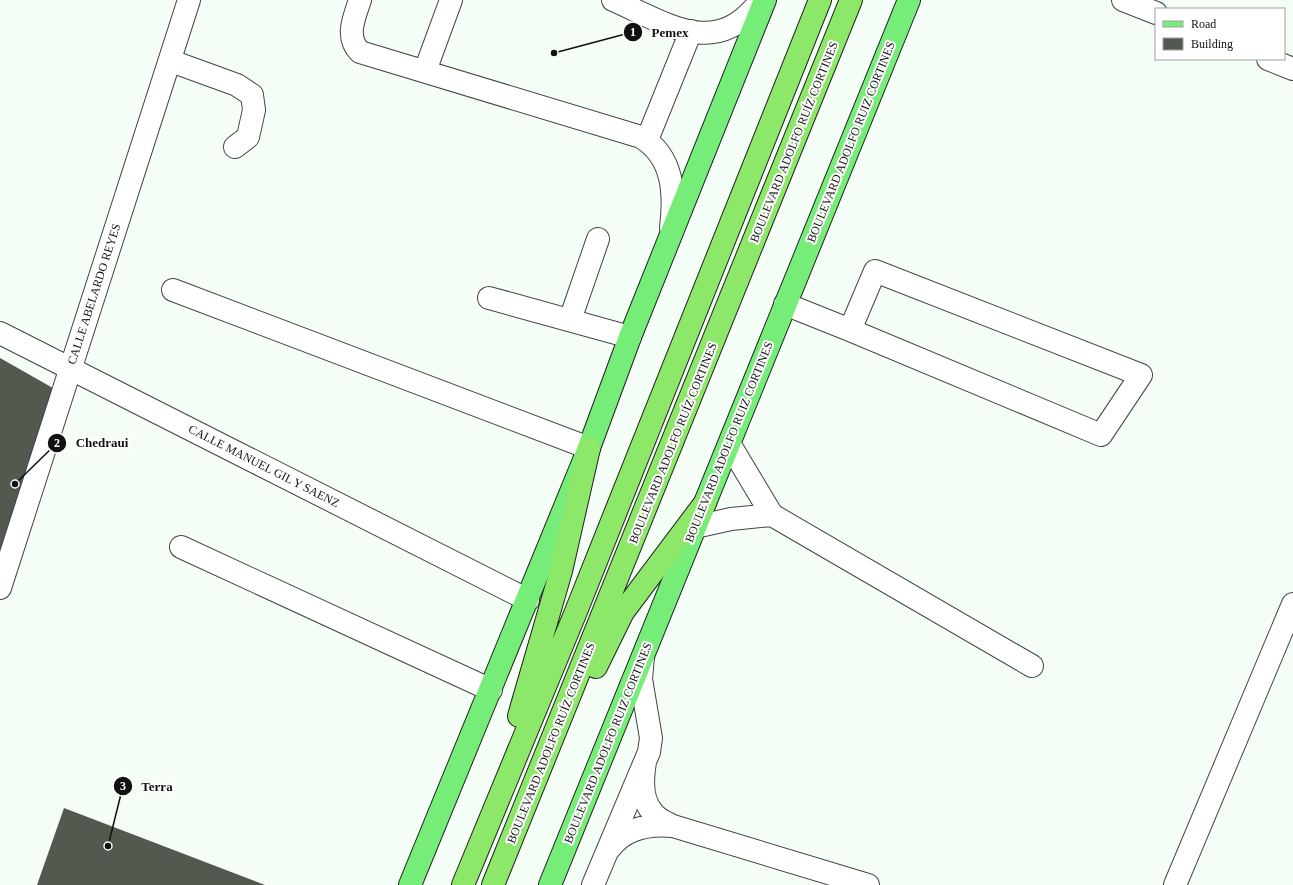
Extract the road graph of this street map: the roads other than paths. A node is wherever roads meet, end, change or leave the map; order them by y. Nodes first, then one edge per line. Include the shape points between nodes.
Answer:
1 (189, 0) edge
2 (360, 0) edge
3 (451, 0) edge
4 (613, 0) edge
5 (761, 0) edge
6 (765, 0) edge
7 (820, 0) edge
8 (852, 0) edge
9 (909, 0) edge
10 (1123, 0) edge
11 (1155, 13) edge
12 (691, 31) junction
13 (1270, 60) edge
14 (170, 61) junction
15 (1293, 69) edge
16 (425, 71) junction
17 (647, 140) junction
18 (235, 147) dead end
19 (670, 235) junction
20 (598, 239) dead end
21 (173, 290) dead end
22 (489, 298) dead end
23 (785, 304) junction
24 (570, 320) junction
25 (850, 330) junction
26 (0, 333) edge
27 (630, 337) junction
28 (70, 368) junction
29 (730, 445) junction
30 (589, 448) junction
31 (705, 503) junction
32 (772, 515) junction
33 (696, 527) junction
34 (181, 547) dead end
35 (0, 588) edge
36 (528, 600) junction
37 (1293, 604) edge
38 (643, 657) junction
39 (1032, 666) dead end
40 (491, 690) junction
41 (645, 762) junction
42 (488, 825) junction
43 (673, 826) junction
44 (512, 839) junction
45 (606, 854) junction
46 (410, 885) edge
47 (463, 885) edge
48 (494, 885) edge
49 (550, 885) edge
50 (593, 885) edge
51 (868, 885) edge
52 (1175, 885) edge

1 - 14 street, CALLE ABELARDO REYES
2 - 16 street via 351,36 354,46 360,52
3 - 16 street
4 - 12 street
5 - 12 street via 751,14 728,29 714,33
6 - 19 main road
7 - 42 highway
8 - 44 highway, BOULEVARD ADOLFO RUÍZ CORTINES
9 - 23 main road, BOULEVARD ADOLFO RUIZ CORTINES
10 - 11 street
12 - 17 street
13 - 15 street
14 - 18 street via 237,86 252,95 254,110 248,137
14 - 28 street, CALLE ABELARDO REYES
16 - 17 street via 641,136
17 - 19 street via 658,152 669,171 674,195
19 - 27 main road
20 - 24 street
21 - 30 street
22 - 24 street
23 - 25 street
23 - 29 main road, BOULEVARD ADOLFO RUIZ CORTINES
24 - 27 street
25 - 25 street via 1101,435 1141,375 875,271
26 - 28 street, CALLE MANUEL GIL Y SAENZ
27 - 30 main road
28 - 35 street, CALLE ABELARDO REYES
28 - 36 street, CALLE MANUEL GIL Y SAENZ
29 - 31 main road, BOULEVARD ADOLFO RUIZ CORTINES
29 - 32 street
30 - 36 main road
30 - 42 highway via 561,571
31 - 33 main road, BOULEVARD ADOLFO RUIZ CORTINES
31 - 44 highway via 623,612
32 - 33 street via 731,519
32 - 39 street
33 - 38 main road, BOULEVARD ADOLFO RUIZ CORTINES
34 - 40 street
36 - 40 main road
37 - 52 street
38 - 41 street via 642,687 651,738
38 - 49 main road, BOULEVARD ADOLFO RUIZ CORTINES
40 - 46 main road
41 - 43 street via 643,777 647,804 655,815
41 - 45 street
42 - 47 highway
43 - 45 street via 654,825 631,831 614,843
43 - 51 street
44 - 48 highway, BOULEVARD ADOLFO RUÍZ CORTINES
45 - 50 street

